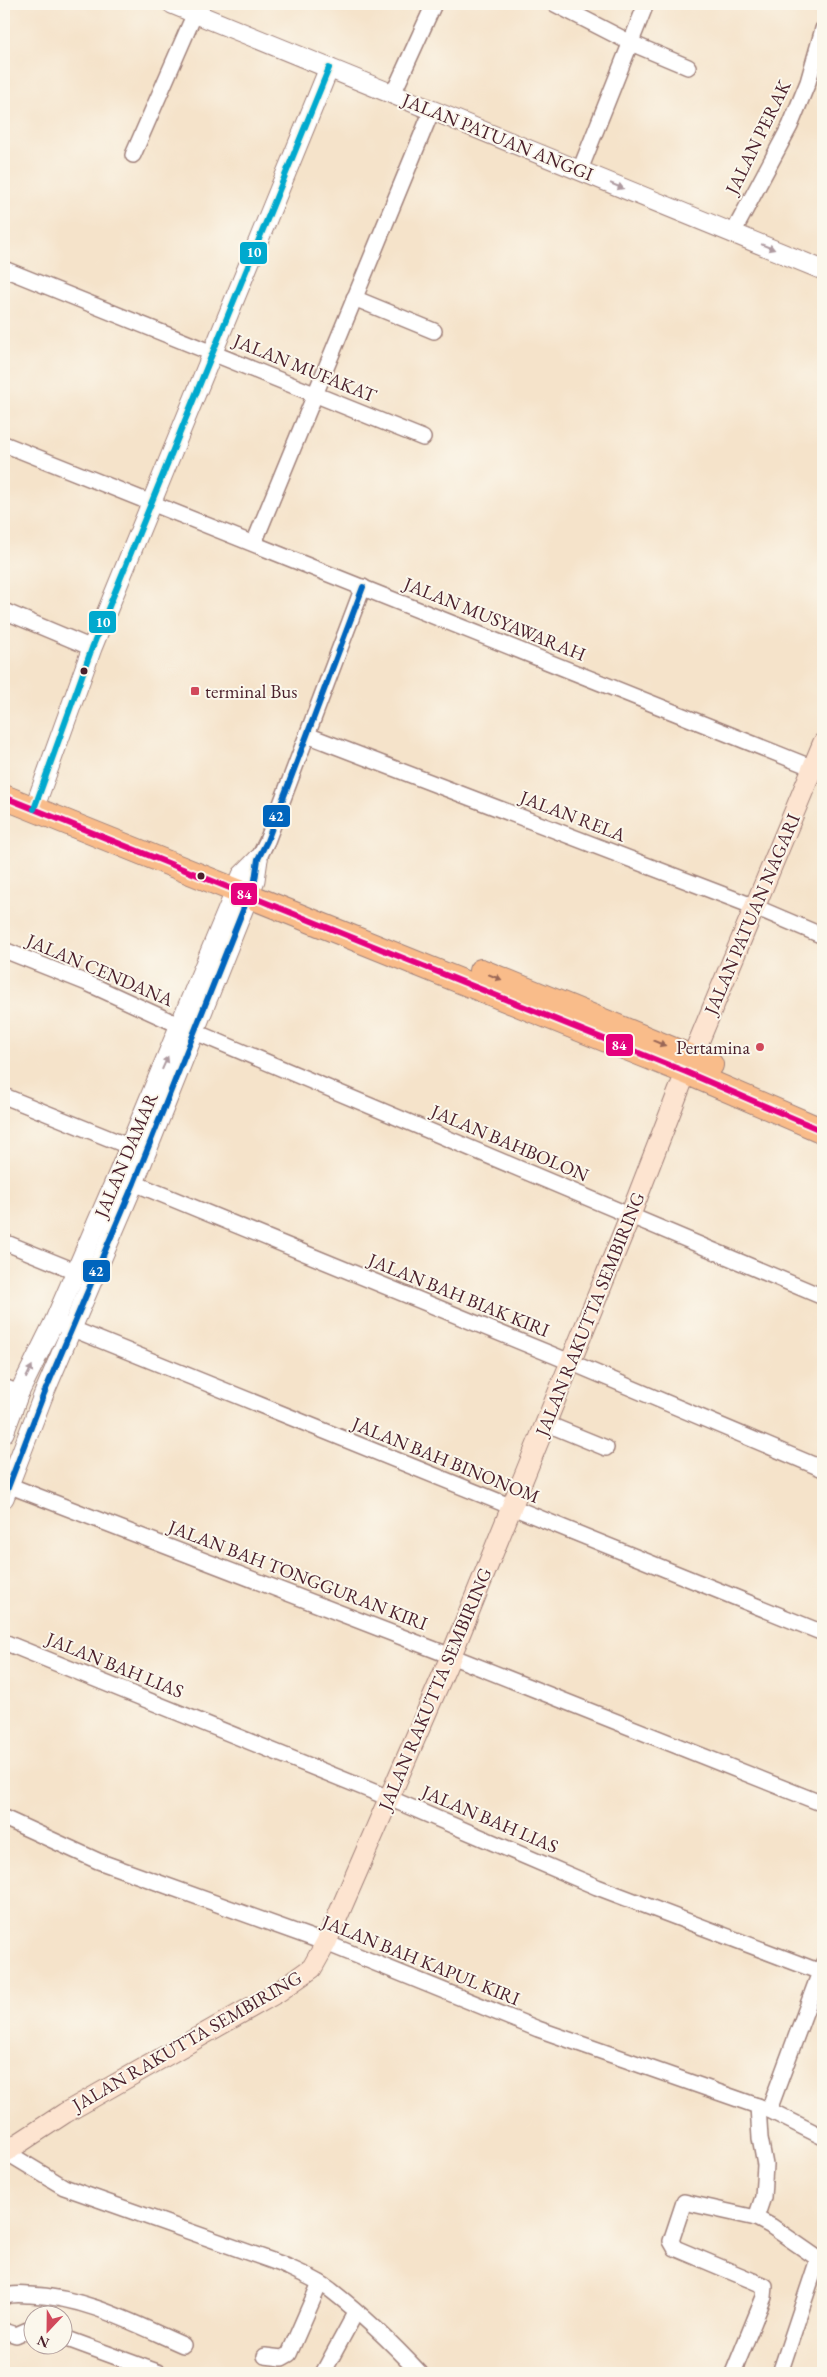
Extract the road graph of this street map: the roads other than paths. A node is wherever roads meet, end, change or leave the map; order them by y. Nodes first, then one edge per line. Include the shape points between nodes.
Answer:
1 (172, 4) edge
2 (434, 4) edge
3 (555, 4) edge
4 (646, 4) edge
5 (195, 13) junction
6 (823, 29) edge
7 (631, 42) junction
8 (688, 67) dead end
9 (329, 68) junction
10 (393, 94) junction
11 (432, 110) junction
12 (133, 155) dead end
13 (580, 170) junction
14 (733, 233) junction
15 (4, 269) edge
16 (823, 270) edge
17 (354, 298) junction
18 (434, 331) dead end
19 (213, 352) junction
20 (315, 394) junction
21 (423, 438) dead end
22 (4, 444) edge
23 (152, 503) junction
24 (254, 543) junction
25 (362, 587) junction
26 (4, 611) edge
27 (92, 648) junction
28 (306, 735) junction
29 (823, 743) edge
30 (818, 770) edge
31 (4, 779) edge
32 (4, 797) edge
33 (36, 801) junction
34 (248, 879) junction
35 (755, 907) junction
36 (823, 936) edge
37 (4, 950) edge
38 (187, 1029) junction
39 (689, 1065) junction
40 (4, 1096) edge
41 (823, 1112) edge
42 (823, 1130) edge
43 (128, 1146) junction
44 (134, 1183) junction
45 (630, 1216) junction
46 (104, 1228) junction
47 (4, 1242) edge
48 (75, 1271) junction
49 (823, 1297) edge
50 (54, 1322) junction
51 (73, 1328) junction
52 (570, 1362) junction
53 (11, 1390) edge
54 (545, 1423) junction
55 (4, 1433) edge
56 (606, 1448) dead end
57 (823, 1469) edge
58 (6, 1492) edge
59 (511, 1508) junction
60 (823, 1634) edge
61 (4, 1642) edge
62 (451, 1656) junction
63 (389, 1798) junction
64 (823, 1804) edge
65 (4, 1818) edge
66 (326, 1943) junction
67 (822, 1970) edge
68 (764, 2108) junction
69 (823, 2137) edge
70 (5, 2153) edge
71 (756, 2218) junction
72 (820, 2260) edge
73 (320, 2284) junction
74 (4, 2296) edge
75 (356, 2312) junction
76 (4, 2331) edge
77 (22, 2332) edge
78 (72, 2341) edge
79 (183, 2345) dead end
80 (265, 2356) dead end
81 (160, 2373) edge
82 (323, 2373) edge
83 (420, 2373) edge
84 (733, 2373) edge
85 (780, 2373) edge

1 - 5 street, JALAN PATUAN ANGGI
2 - 10 street
3 - 7 street
4 - 7 street
5 - 9 street, JALAN PATUAN ANGGI
5 - 12 street
6 - 14 street, JALAN PERAK via 808,82 790,126
7 - 8 street
7 - 13 street
9 - 10 street, JALAN PATUAN ANGGI
9 - 19 street
10 - 11 street, JALAN PATUAN ANGGI
11 - 13 street, JALAN PATUAN ANGGI
11 - 17 street
13 -> 14 street, JALAN PATUAN ANGGI
14 -> 16 street, JALAN PATUAN ANGGI
15 - 19 street, JALAN MUFAKAT
17 - 18 street
17 - 20 street
19 - 20 street, JALAN MUFAKAT
19 - 23 street
20 - 21 street, JALAN MUFAKAT
20 - 24 street
22 - 23 street, JALAN MUSYAWARAH
23 - 24 street, JALAN MUSYAWARAH
23 - 27 street
24 - 25 street, JALAN MUSYAWARAH
25 - 28 street
25 - 30 street, JALAN MUSYAWARAH
26 - 27 street
27 - 33 street
28 - 34 street via 267,842
28 - 35 street, JALAN RELA
29 - 30 main road, JALAN PATUAN NAGARI
30 - 35 main road, JALAN PATUAN NAGARI
31 - 33 highway
32 - 33 highway
33 - 34 highway
34 - 38 street, JALAN DAMAR
34 - 39 highway
35 - 36 street, JALAN RELA
35 - 39 main road, JALAN PATUAN NAGARI
37 - 38 street, JALAN CENDANA via 88,983
43 -> 38 street, JALAN DAMAR
38 - 44 street, JALAN DAMAR
38 - 45 street, JALAN BAHBOLON
39 - 41 highway
39 - 42 highway
39 - 45 main road, JALAN RAKUTTA SEMBIRING
40 - 43 street
43 - 46 street, JALAN DAMAR
44 - 46 street, JALAN DAMAR
44 - 52 street, JALAN BAH BIAK KIRI
45 - 49 street, JALAN BAHBOLON
45 - 52 main road, JALAN RAKUTTA SEMBIRING
46 - 48 street, JALAN DAMAR
46 - 51 street, JALAN DAMAR
47 - 48 street
48 - 50 street, JALAN DAMAR
50 - 51 street, JALAN BAH BINONOM
53 -> 50 street, JALAN DAMAR
51 - 58 street, JALAN DAMAR
51 - 59 street, JALAN BAH BINONOM
52 - 54 main road, JALAN RAKUTTA SEMBIRING
52 - 57 street, JALAN BAH BIAK KIRI
53 - 55 street, JALAN DAMAR
54 - 56 street
54 - 59 main road, JALAN RAKUTTA SEMBIRING
58 - 62 street, JALAN BAH TONGGURAN KIRI
59 - 60 street, JALAN BAH BINONOM
59 - 62 main road, JALAN RAKUTTA SEMBIRING
61 - 63 street, JALAN BAH LIAS
62 - 63 main road, JALAN RAKUTTA SEMBIRING
62 - 64 street, JALAN BAH TONGGURAN KIRI
63 - 66 main road, JALAN RAKUTTA SEMBIRING
63 - 67 street, JALAN BAH LIAS via 597,1887
65 - 66 street, JALAN BAH KAPUL KIRI via 98,1861
66 - 68 street, JALAN BAH KAPUL KIRI via 538,2029
66 - 70 main road, JALAN RAKUTTA SEMBIRING via 312,1968 278,1992 65,2113
67 - 68 street
68 - 69 street, JALAN BAH KAPUL KIRI
68 - 71 street via 760,2138 765,2165 763,2197
70 - 73 street via 64,2187 281,2264
71 - 72 street
71 - 84 street via 686,2201 681,2207 671,2241 675,2248 765,2286 764,2297
72 - 85 street
73 - 75 street
73 - 80 street via 289,2354 282,2358
74 - 79 street via 51,2296 76,2301
75 - 82 street
75 - 83 street
76 - 77 street via 16,2335
78 - 81 street

